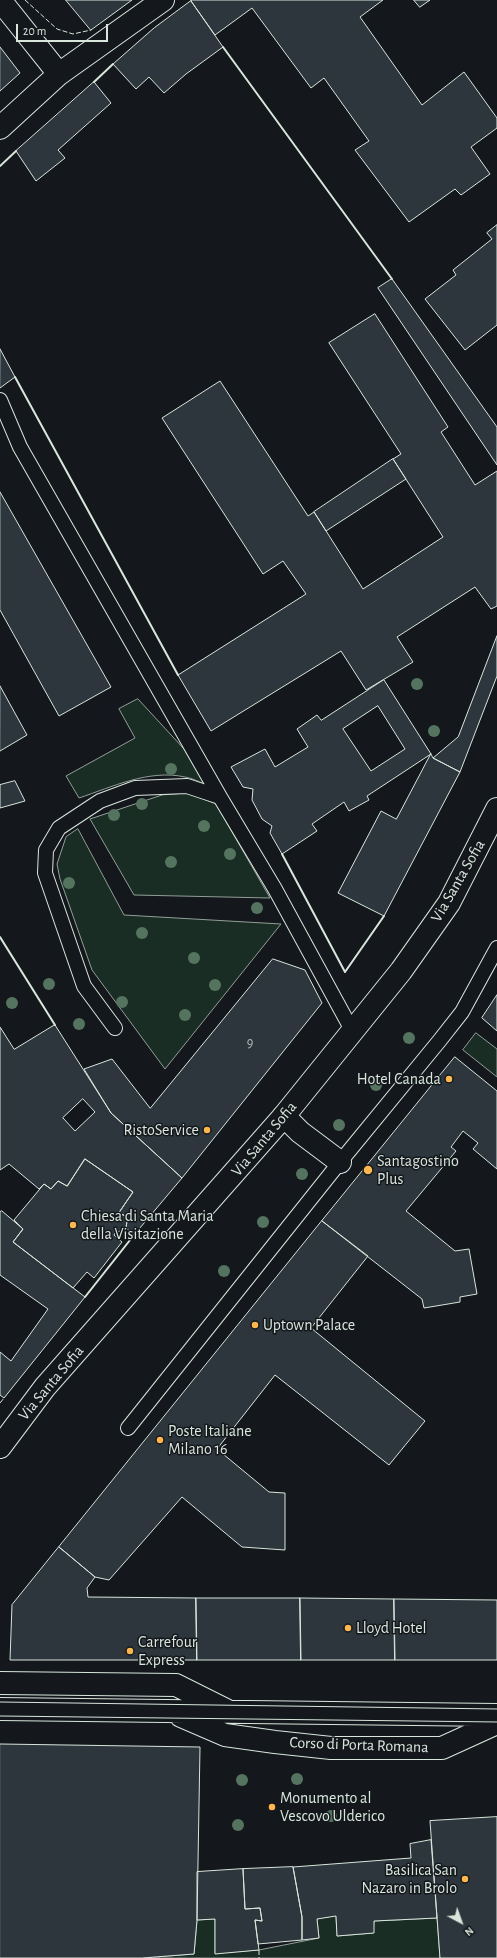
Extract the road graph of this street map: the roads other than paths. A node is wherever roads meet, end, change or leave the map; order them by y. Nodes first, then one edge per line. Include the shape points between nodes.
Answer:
1 (0, 0) edge
2 (163, 0) edge
3 (59, 74) junction
4 (0, 128) edge
5 (0, 400) edge
6 (220, 797) junction
7 (497, 809) edge
8 (497, 948) edge
9 (116, 1028) dead end
10 (353, 1032) junction
11 (284, 1116) junction
12 (340, 1162) junction
13 (128, 1428) dead end
14 (0, 1447) edge
15 (0, 1683) edge
16 (0, 1709) edge
17 (173, 1712) junction
18 (231, 1712) junction
19 (497, 1715) edge
20 (497, 1723) edge

1 - 3 street
2 - 3 street
3 - 4 street
5 - 6 lane via 20,447
6 - 9 lane via 187,786 135,788 100,801 59,828 46,850 45,873 84,986
6 - 10 lane via 275,889
7 - 10 street, Via Santa Sofia via 449,903 401,971
8 - 12 lane via 462,1012
10 - 11 street, Via Santa Sofia
11 - 12 street via 300,1132
11 - 14 street, Via Santa Sofia via 46,1387
12 - 13 lane
15 - 18 street, Corso di Porta Romana via 176,1685
16 - 17 street, Corso di Porta Romana
17 - 18 street, Corso di Porta Romana
17 - 20 street, Corso di Porta Romana via 225,1735 331,1748 442,1748
18 - 19 street, Corso di Porta Romana

